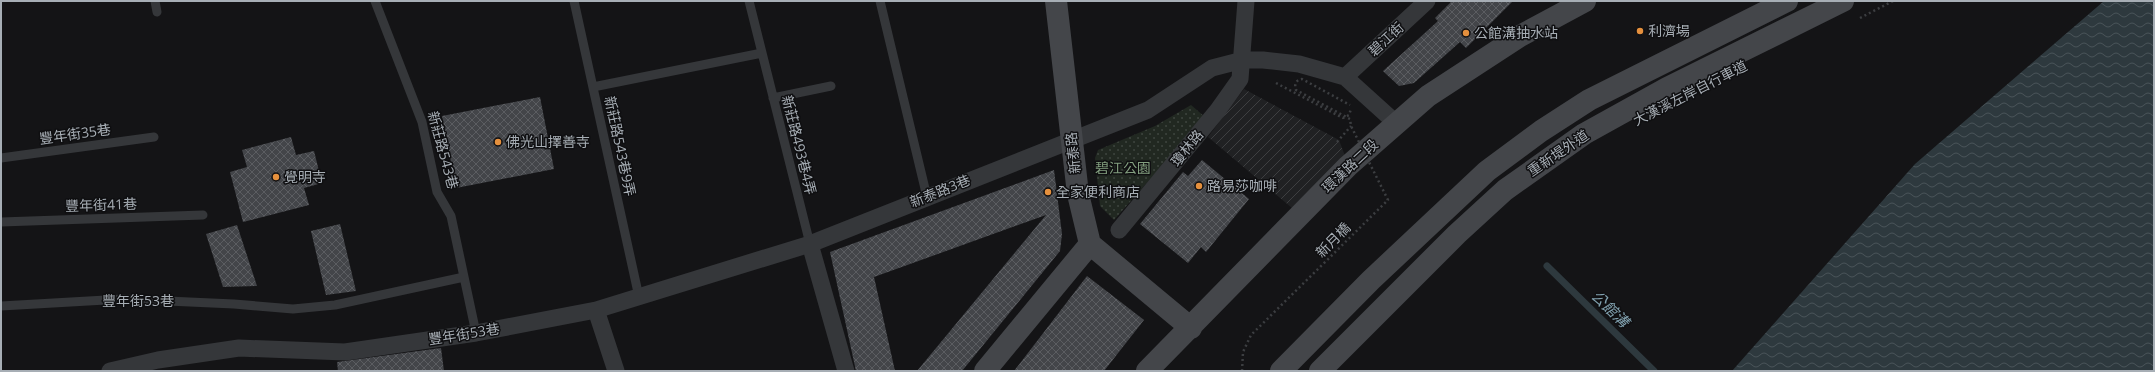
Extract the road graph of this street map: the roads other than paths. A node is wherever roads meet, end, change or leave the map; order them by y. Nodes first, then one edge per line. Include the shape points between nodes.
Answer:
1 (155, 1) edge
2 (376, 1) edge
3 (574, 1) edge
4 (749, 1) edge
5 (880, 1) edge
6 (1056, 1) edge
7 (1246, 1) edge
8 (1427, 1) edge
9 (1585, 1) edge
10 (1787, 1) edge
11 (1843, 1) edge
12 (157, 12) dead end
13 (762, 53) junction
14 (1243, 60) junction
15 (1345, 77) junction
16 (831, 86) dead end
17 (593, 88) junction
18 (773, 98) junction
19 (1396, 124) junction
20 (154, 137) dead end
21 (1072, 140) junction
22 (1, 158) edge
23 (927, 197) junction
24 (203, 215) dead end
25 (1, 222) edge
26 (1119, 230) dead end
27 (810, 244) junction
28 (1090, 244) junction
29 (464, 277) junction
30 (639, 297) junction
31 (1, 306) edge
32 (596, 310) junction
33 (1191, 328) junction
34 (476, 333) junction
35 (110, 371) edge
36 (616, 371) edge
37 (846, 371) edge
38 (985, 371) edge
39 (1147, 371) edge
40 (1281, 371) edge
41 (1320, 371) edge

1 - 12 lane
2 - 29 lane, 新莊路543巷 via 422,122 437,192 451,216
3 - 17 lane, 新莊路543巷9弄
4 - 13 lane, 新莊路493巷4弄
5 - 23 lane
6 - 21 street, 新泰路
7 - 14 street, 瓊林路
8 - 15 street, 碧江街
9 - 19 street, 環漢路二段 via 1507,44 1428,96
10 - 40 street, 重新堤外道 via 1589,100 1541,131 1487,171 1371,280
11 - 41 street, 重新堤外道 via 1666,88 1584,134 1505,190 1457,234
13 - 17 lane
13 - 18 lane, 新莊路493巷4弄
14 - 15 street, 新泰路3巷 via 1299,64
14 - 21 street, 新泰路3巷 via 1212,68 1148,110
14 - 26 street, 瓊林路 via 1240,79 1222,104
15 - 19 street
16 - 18 lane
17 - 30 lane, 新莊路543巷9弄
18 - 27 lane, 新莊路493巷4弄
19 - 33 street, 環漢路二段 via 1348,166
20 - 22 lane, 豐年街35巷
21 - 23 street, 新泰路3巷
21 - 28 street, 新泰路 via 1078,194
23 - 27 street, 新泰路3巷
24 - 25 lane, 豐年街41巷
27 - 30 street, 豐年街53巷
27 - 37 street
28 - 33 street
28 - 38 street
29 - 31 lane, 豐年街53巷 via 335,305 293,309 123,300
29 - 34 lane, 新莊路543巷
30 - 32 street, 豐年街53巷
32 - 34 street, 豐年街53巷
32 - 36 street
33 - 39 street, 環漢路二段
34 - 35 street, 豐年街53巷 via 346,352 239,348 158,360

